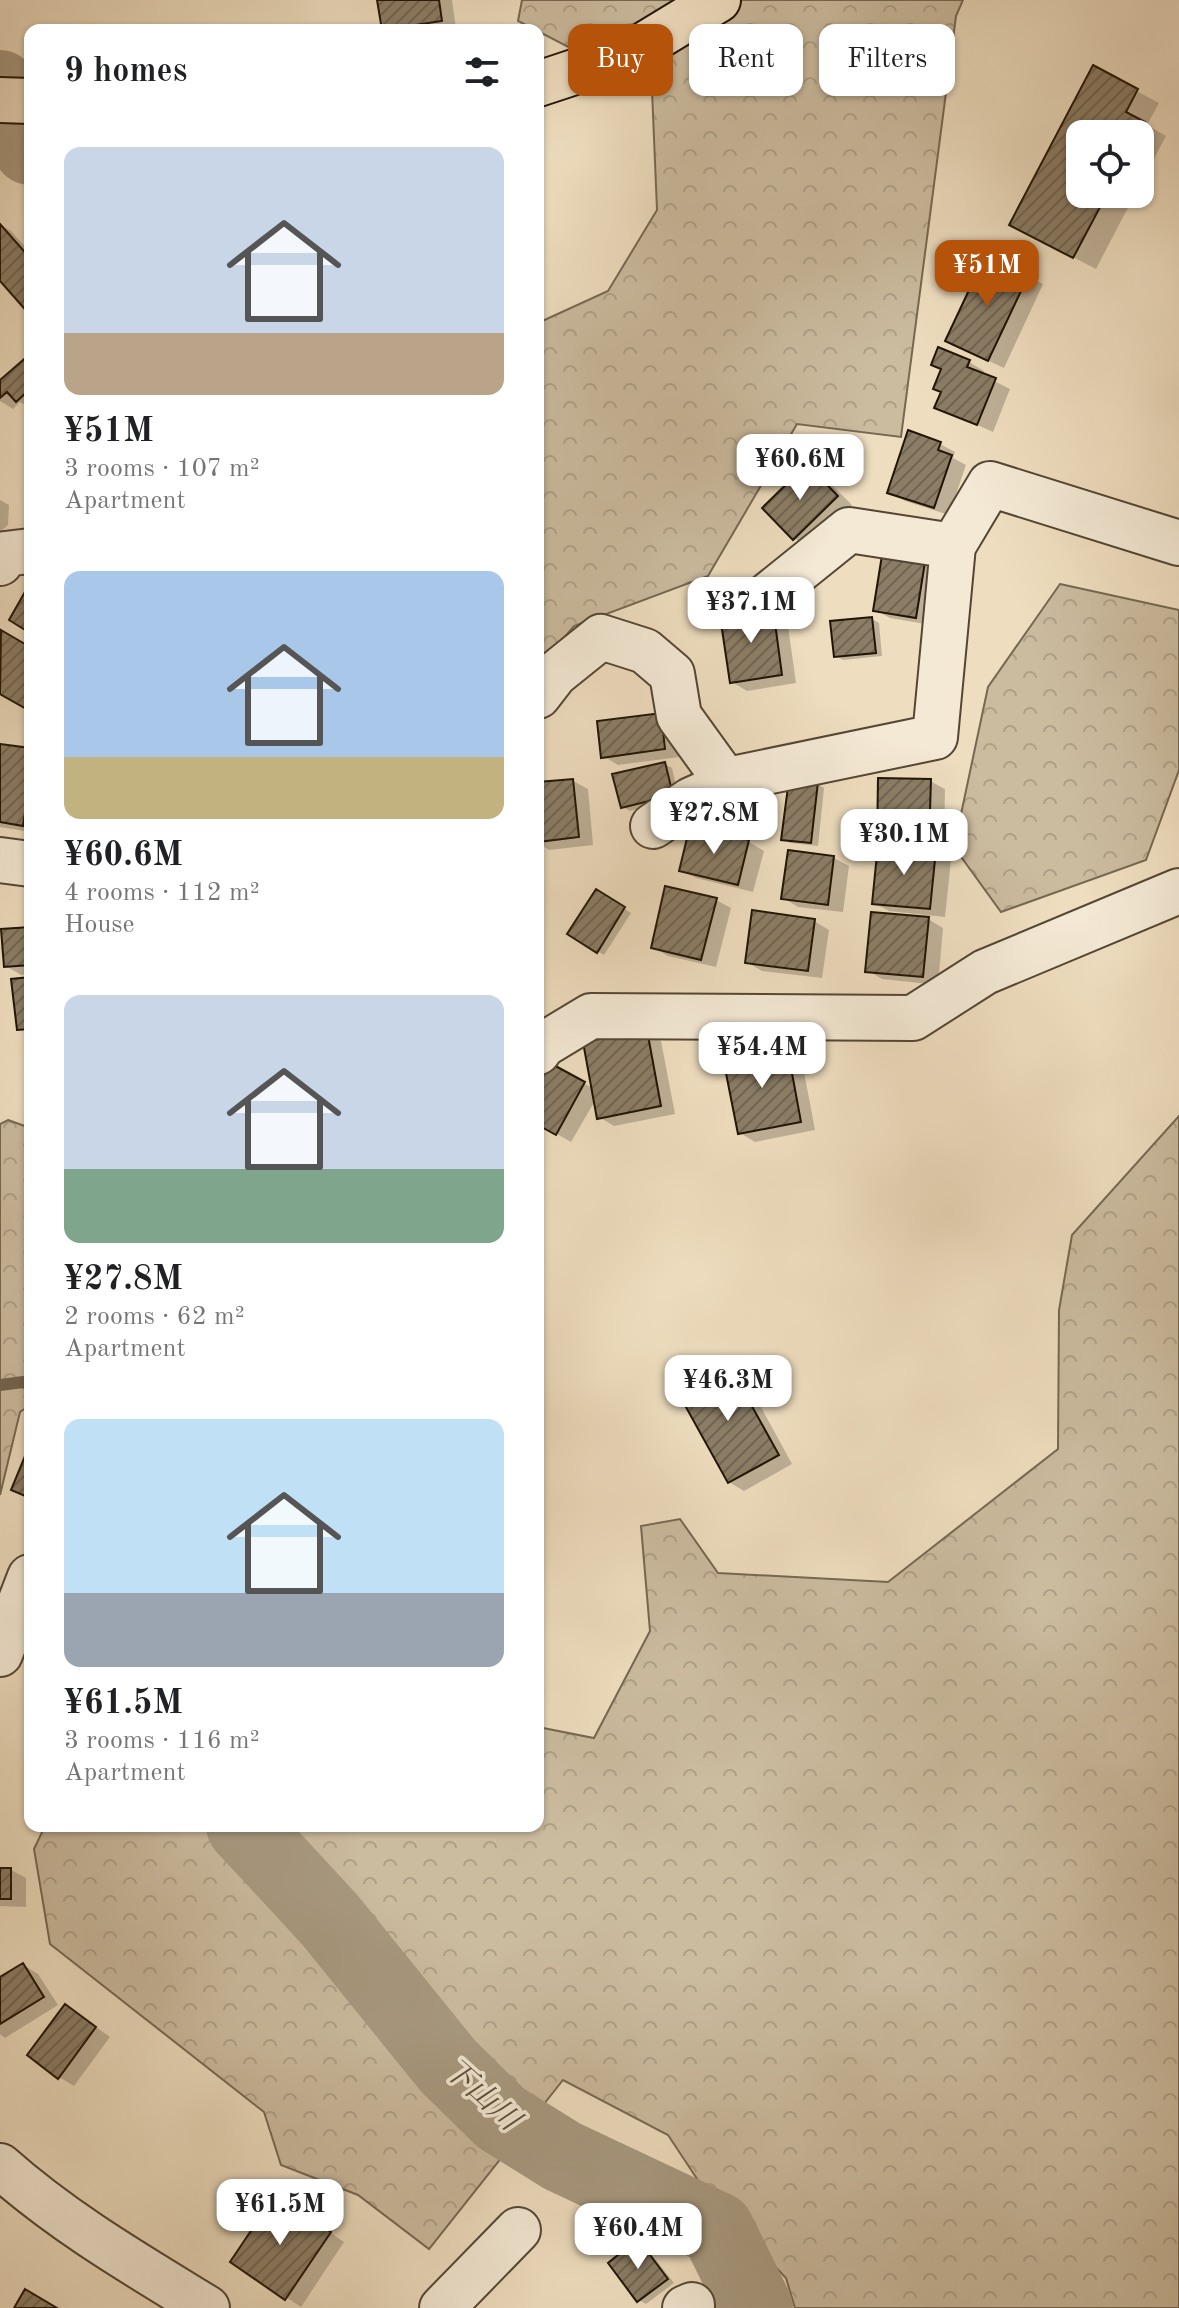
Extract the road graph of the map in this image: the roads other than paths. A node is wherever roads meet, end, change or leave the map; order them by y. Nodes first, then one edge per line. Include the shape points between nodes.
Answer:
1 (718, 0) edge
2 (544, 82) edge
3 (0, 100) edge
4 (24, 101) edge
5 (1179, 543) edge
6 (953, 546) junction
7 (24, 552) edge
8 (0, 563) edge
9 (762, 600) dead end
10 (544, 688) edge
11 (728, 784) junction
12 (653, 826) dead end
13 (0, 860) edge
14 (24, 863) edge
15 (1179, 891) edge
16 (544, 1044) edge
17 (24, 1592) edge
18 (0, 1654) edge
19 (0, 2166) edge
20 (518, 2230) dead end
21 (207, 2308) edge
22 (442, 2308) edge

1 - 2 main road via 629,54
3 - 4 main road
5 - 6 street via 990,484
6 - 9 street via 849,530
6 - 11 street via 935,737
7 - 8 street via 5,554
10 - 11 street via 601,637 645,651 672,674 679,716
11 - 12 street via 691,800
13 - 14 street
15 - 16 street via 985,972 913,1018 591,1016
17 - 18 street
19 - 21 street via 84,2233
20 - 22 street

